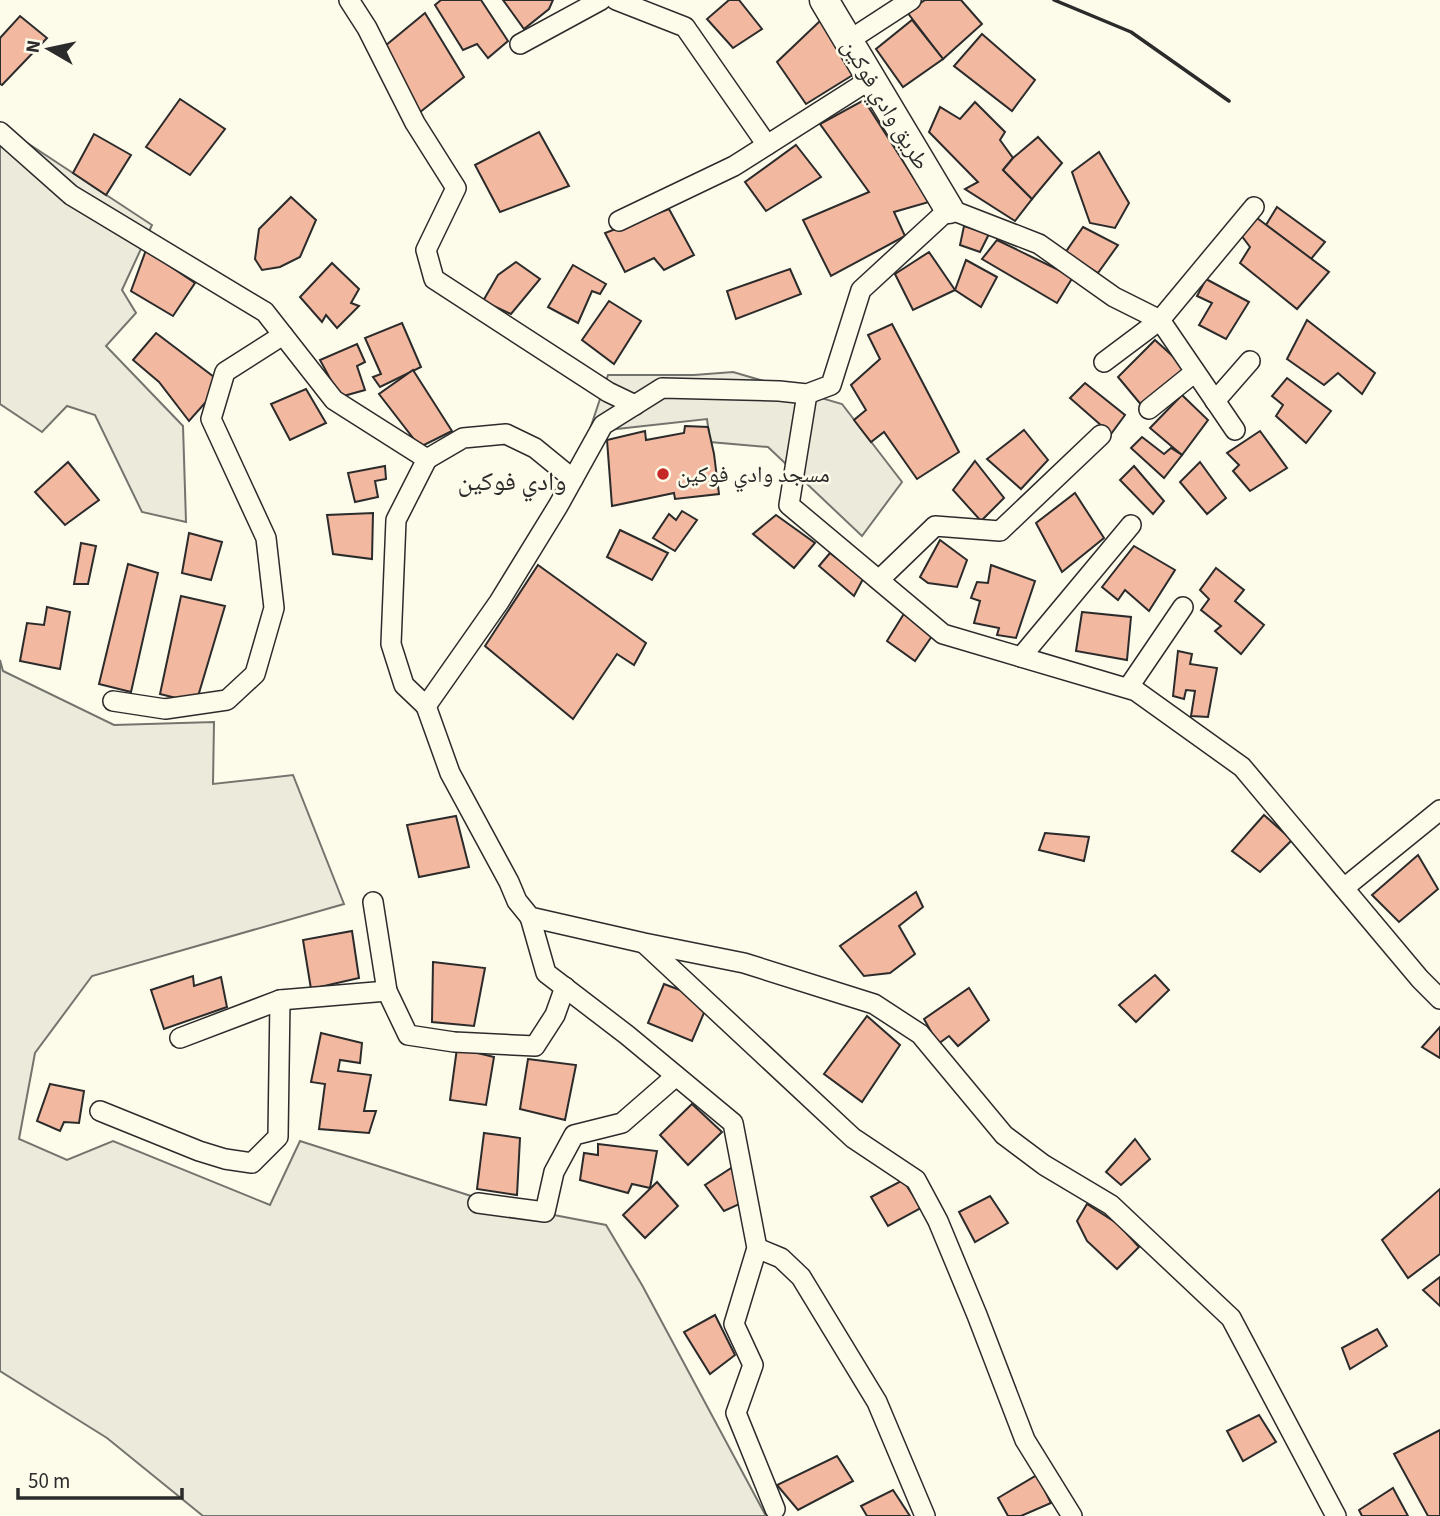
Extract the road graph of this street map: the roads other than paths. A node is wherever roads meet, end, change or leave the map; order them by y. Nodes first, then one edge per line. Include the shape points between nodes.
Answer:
1 (349, 0) edge
2 (601, 0) edge
3 (616, 0) edge
4 (824, 0) edge
5 (911, 0) edge
6 (848, 41) junction
7 (520, 44) dead end
8 (871, 79) junction
9 (0, 132) edge
10 (767, 145) junction
11 (1254, 207) dead end
12 (949, 209) junction
13 (619, 221) dead end
14 (1160, 320) junction
15 (283, 335) junction
16 (1250, 361) dead end
17 (1104, 362) dead end
18 (1195, 372) junction
19 (807, 394) junction
20 (1215, 401) junction
21 (635, 405) junction
22 (1149, 409) dead end
23 (1236, 430) dead end
24 (1101, 435) dead end
25 (427, 459) junction
26 (573, 479) junction
27 (1131, 524) dead end
28 (879, 580) junction
29 (1183, 607) dead end
30 (1021, 657) junction
31 (1128, 688) junction
32 (113, 701) dead end
33 (426, 706) junction
34 (1440, 810) edge
35 (1344, 888) junction
36 (373, 902) dead end
37 (530, 917) junction
38 (644, 943) junction
39 (565, 987) junction
40 (387, 990) junction
41 (1440, 999) edge
42 (280, 1000) junction
43 (180, 1038) dead end
44 (676, 1076) junction
45 (100, 1111) dead end
46 (478, 1203) dead end
47 (757, 1248) junction
48 (775, 1509) dead end
49 (925, 1516) edge
50 (1072, 1516) edge
51 (1336, 1516) edge

1 - 21 street via 456,188 426,250 434,279
2 - 7 street
3 - 10 street via 685,27
4 - 6 street, طريق وادي فوکين
5 - 6 street
6 - 8 street, طريق وادي فوکين
8 - 10 street
8 - 12 street, طريق وادي فوکين
9 - 15 street via 71,195 265,312
10 - 13 street via 734,166
11 - 14 street
12 - 14 street via 1039,244 1114,297
12 - 19 street via 861,290 831,385
14 - 17 street
14 - 18 street
15 - 25 street via 334,400
15 - 32 street via 225,372 211,419 266,538 274,608 255,674 227,700 165,709
16 - 20 street
18 - 20 street
18 - 22 street
19 - 21 street via 662,388
19 - 28 street via 789,505
20 - 23 street
21 - 26 street via 603,425
24 - 28 street via 1000,531 935,526
25 - 26 street via 463,438 506,434 535,448
25 - 33 street via 396,520 391,644 404,685
26 - 33 street via 499,602
27 - 30 street
28 - 30 street via 943,634
29 - 31 street
30 - 31 street
31 - 35 street via 1242,767
33 - 37 street via 450,773 517,901
34 - 35 street
35 - 41 street
36 - 40 street
37 - 38 street
37 - 39 street via 546,973
38 - 50 street via 853,1138 916,1180 938,1221 1025,1440
38 - 51 street via 744,963 874,1004 920,1034 1004,1135 1111,1205 1231,1318
39 - 40 street via 555,1015 535,1046 408,1035
39 - 44 street
40 - 42 street
42 - 43 street
42 - 45 street via 278,1137 252,1163 225,1159
44 - 46 street via 621,1123 574,1135 554,1172 545,1212
44 - 47 street via 733,1123
47 - 48 street via 734,1324 752,1365 737,1413
47 - 49 street via 781,1258 801,1277 877,1402

